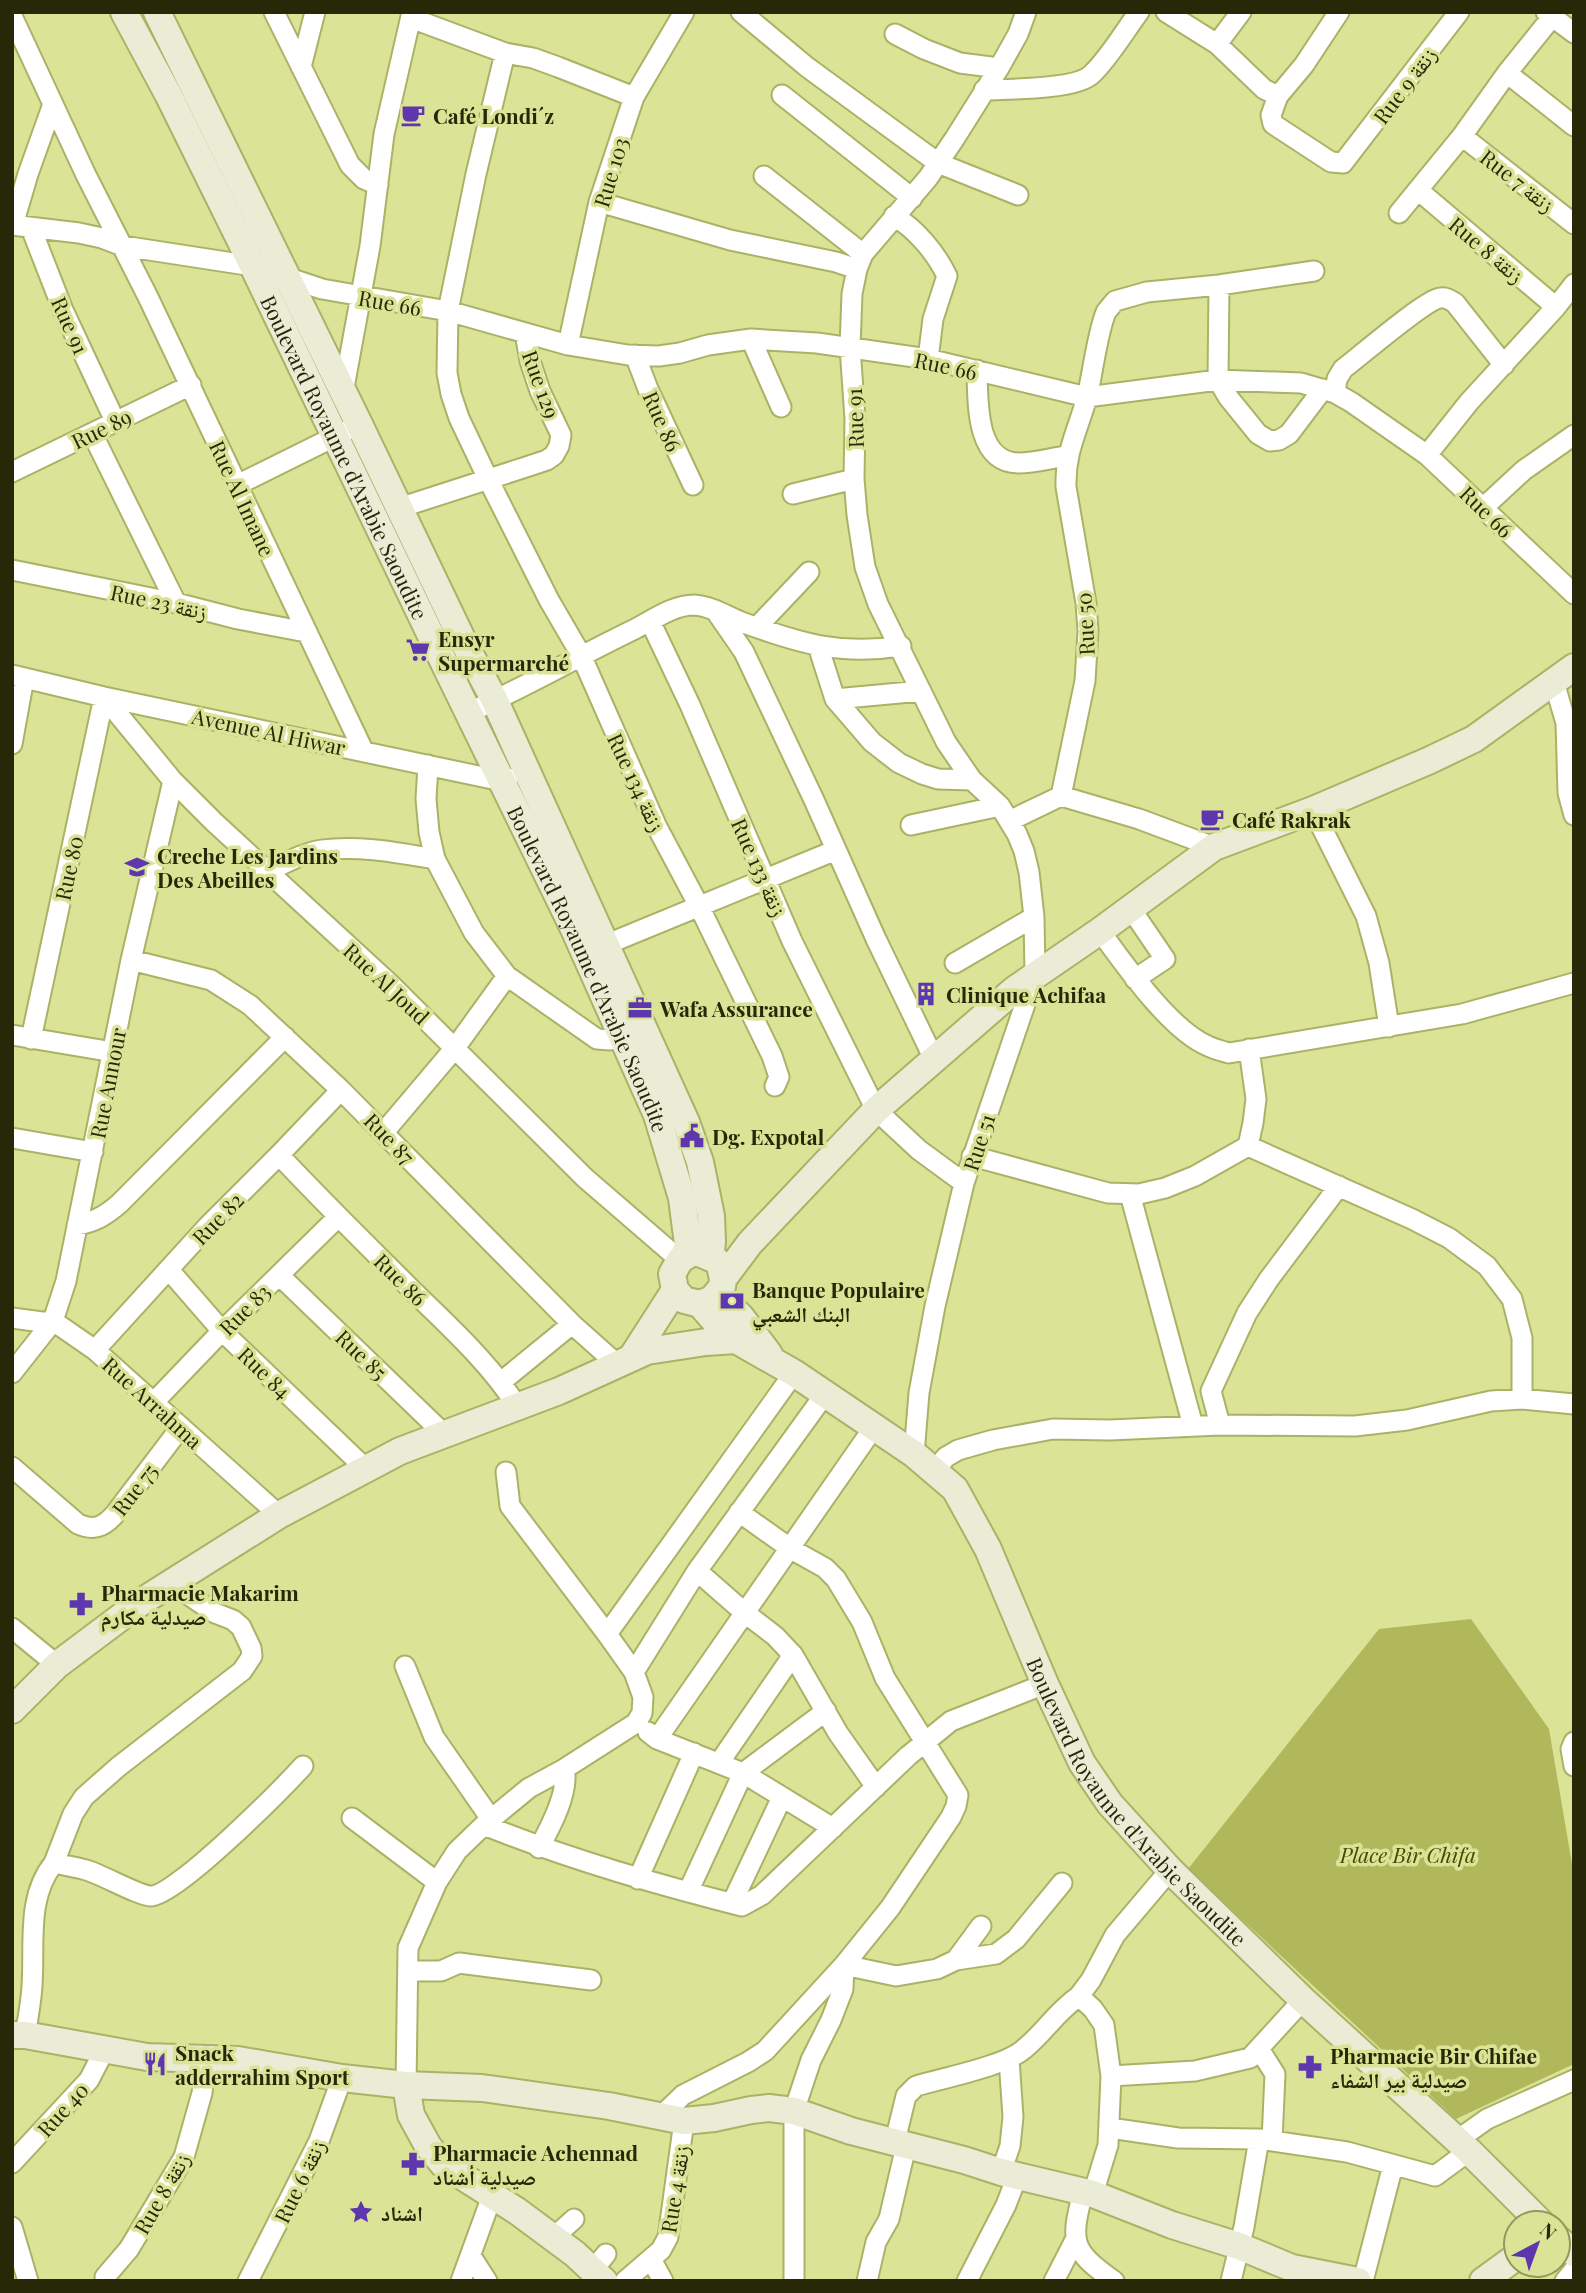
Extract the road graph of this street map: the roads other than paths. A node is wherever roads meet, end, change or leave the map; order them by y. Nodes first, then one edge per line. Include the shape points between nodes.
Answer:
1 (124, 12) edge
2 (157, 12) edge
3 (274, 12) edge
4 (314, 12) edge
5 (741, 12) edge
6 (1026, 12) edge
7 (1139, 12) edge
8 (1166, 12) edge
9 (1241, 12) edge
10 (1339, 12) edge
11 (1459, 12) edge
12 (1552, 14) edge
13 (412, 15) edge
14 (675, 15) edge
15 (12, 16) edge
16 (1574, 33) edge
17 (895, 34) dead end
18 (1217, 44) junction
19 (505, 52) junction
20 (301, 67) junction
21 (999, 68) junction
22 (1507, 73) junction
23 (984, 90) junction
24 (782, 96) dead end
25 (1278, 96) junction
26 (634, 97) junction
27 (53, 104) junction
28 (1574, 127) edge
29 (1462, 136) junction
30 (938, 163) junction
31 (764, 176) dead end
32 (378, 185) junction
33 (1418, 190) junction
34 (1018, 195) dead end
35 (912, 198) junction
36 (599, 202) junction
37 (1399, 213) dead end
38 (894, 216) junction
39 (1574, 224) edge
40 (19, 226) edge
41 (122, 246) junction
42 (860, 262) junction
43 (253, 266) junction
44 (1314, 271) dead end
45 (286, 277) junction
46 (1574, 284) edge
47 (1219, 285) junction
48 (360, 297) junction
49 (1556, 307) junction
50 (448, 311) junction
51 (525, 333) junction
52 (751, 339) junction
53 (568, 345) junction
54 (850, 347) junction
55 (635, 355) junction
56 (928, 359) junction
57 (1504, 365) junction
58 (977, 370) junction
59 (1218, 380) junction
60 (191, 385) junction
61 (1329, 391) junction
62 (343, 393) junction
63 (1087, 397) junction
64 (781, 407) dead end
65 (116, 421) junction
66 (359, 424) junction
67 (92, 433) junction
68 (1574, 435) edge
69 (335, 436) junction
70 (1427, 455) junction
71 (1067, 456) junction
72 (12, 472) edge
73 (488, 479) junction
74 (855, 479) junction
75 (237, 485) junction
76 (693, 485) dead end
77 (793, 494) dead end
78 (1484, 507) junction
79 (399, 508) junction
80 (12, 570) edge
81 (809, 572) dead end
82 (1574, 594) edge
83 (176, 603) junction
84 (715, 610) junction
85 (650, 621) junction
86 (757, 627) junction
87 (306, 632) junction
88 (818, 646) junction
89 (901, 646) junction
90 (581, 654) junction
91 (1564, 674) edge
92 (18, 676) edge
93 (921, 691) junction
94 (104, 697) junction
95 (835, 699) junction
96 (495, 701) junction
97 (468, 713) junction
98 (12, 744) edge
99 (363, 750) junction
100 (428, 765) junction
101 (513, 775) junction
102 (972, 780) junction
103 (173, 781) junction
104 (1061, 796) junction
105 (1312, 810) junction
106 (1574, 815) edge
107 (1008, 820) junction
108 (911, 825) dead end
109 (1214, 847) junction
110 (836, 850) junction
111 (435, 859) junction
112 (266, 872) junction
113 (765, 878) junction
114 (699, 906) junction
115 (1130, 909) junction
116 (1034, 917) junction
117 (1100, 931) junction
118 (605, 945) junction
119 (131, 960) junction
120 (955, 963) dead end
121 (1035, 975) junction
122 (507, 976) junction
123 (1136, 979) junction
124 (1574, 983) edge
125 (1389, 1027) junction
126 (21, 1037) edge
127 (285, 1037) junction
128 (621, 1038) junction
129 (455, 1048) junction
130 (1249, 1049) junction
131 (113, 1052) junction
132 (935, 1061) junction
133 (775, 1086) dead end
134 (341, 1090) junction
135 (876, 1110) junction
136 (384, 1132) junction
137 (12, 1138) edge
138 (1248, 1146) junction
139 (93, 1152) junction
140 (279, 1156) junction
141 (972, 1156) junction
142 (964, 1183) junction
143 (1339, 1186) junction
144 (1130, 1194) junction
145 (338, 1217) junction
146 (77, 1225) junction
147 (169, 1270) junction
148 (279, 1275) junction
149 (704, 1277) junction
150 (12, 1318) edge
151 (53, 1321) junction
152 (572, 1324) junction
153 (222, 1331) junction
154 (736, 1340) junction
155 (95, 1350) junction
156 (633, 1358) junction
157 (784, 1366) junction
158 (12, 1373) edge
159 (501, 1382) junction
160 (825, 1394) junction
161 (1522, 1399) junction
162 (153, 1403) junction
163 (1574, 1404) edge
164 (517, 1406) junction
165 (1220, 1425) junction
166 (1193, 1426) junction
167 (181, 1427) junction
168 (874, 1427) junction
169 (444, 1434) junction
170 (914, 1454) junction
171 (12, 1467) edge
172 (366, 1469) junction
173 (936, 1470) junction
174 (506, 1472) dead end
175 (739, 1512) junction
176 (279, 1515) junction
177 (791, 1549) junction
178 (697, 1571) junction
179 (171, 1583) junction
180 (745, 1613) junction
181 (12, 1628) edge
182 (607, 1634) junction
183 (793, 1656) junction
184 (57, 1665) junction
185 (405, 1666) dead end
186 (634, 1672) junction
187 (1045, 1684) junction
188 (12, 1710) edge
189 (826, 1711) junction
190 (636, 1723) junction
191 (657, 1739) junction
192 (924, 1742) junction
193 (1574, 1742) edge
194 (694, 1754) junction
195 (719, 1763) junction
196 (303, 1766) dead end
197 (1574, 1766) edge
198 (564, 1769) junction
199 (743, 1773) junction
200 (876, 1787) junction
201 (782, 1797) junction
202 (352, 1818) dead end
203 (487, 1822) junction
204 (833, 1828) junction
205 (539, 1848) junction
206 (54, 1863) junction
207 (1170, 1870) junction
208 (638, 1879) junction
209 (437, 1882) junction
210 (1062, 1883) dead end
211 (688, 1892) junction
212 (732, 1903) junction
213 (981, 1926) dead end
214 (956, 1960) junction
215 (844, 1965) junction
216 (408, 1971) junction
217 (591, 1980) dead end
218 (1079, 1996) junction
219 (1303, 2000) junction
220 (19, 2035) edge
221 (1259, 2049) junction
222 (104, 2051) junction
223 (206, 2059) junction
224 (1009, 2059) junction
225 (1111, 2076) junction
226 (342, 2078) junction
227 (1574, 2080) edge
228 (406, 2085) junction
229 (794, 2111) junction
230 (672, 2119) junction
231 (1110, 2129) junction
232 (1265, 2140) junction
233 (901, 2143) junction
234 (1462, 2146) junction
235 (12, 2163) edge
236 (1393, 2165) junction
237 (1009, 2174) junction
238 (1088, 2193) junction
239 (492, 2196) junction
240 (1527, 2209) edge
241 (574, 2219) dead end
242 (12, 2227) edge
243 (553, 2238) junction
244 (1075, 2240) junction
245 (1239, 2246) junction
246 (471, 2256) junction
247 (651, 2259) junction
248 (1502, 2267) edge
249 (601, 2268) edge
250 (1574, 2270) edge
251 (105, 2277) dead end
252 (1353, 2280) edge
253 (28, 2281) edge
254 (248, 2281) edge
255 (461, 2281) edge
256 (487, 2281) edge
257 (625, 2281) edge
258 (663, 2281) edge
259 (794, 2281) edge
260 (867, 2281) edge
261 (967, 2281) edge
262 (1054, 2281) edge
263 (1114, 2281) edge
264 (1231, 2281) edge
265 (1483, 2281) edge
266 (1565, 2281) edge

1 - 43 main road, Boulevard Royaume d'Arabie Saoudite
2 - 45 main road, Boulevard Royaume d'Arabie Saoudite
3 - 20 street
4 - 20 street
5 - 30 street via 807,67
6 - 21 street
7 - 23 street via 1091,76 1045,87
8 - 18 street
9 - 18 street
10 - 25 street
11 - 25 street, Rue 9 زنقة via 1343,163 1331,162 1273,124 1271,115
12 - 16 street
12 - 22 street
13 - 19 street
13 - 32 street via 384,134
14 - 26 street, Rue 103
15 - 27 street, Rue Al Imane
17 - 21 street via 960,63
18 - 25 street via 1264,89
19 - 26 street via 533,58
19 - 50 street, Rue 134 زنقة
20 - 32 street via 350,165
21 - 23 street
22 - 28 street
22 - 29 street
23 - 30 street
24 - 35 street
26 - 36 street, Rue 103
27 - 40 street via 28,174
27 - 41 street, Rue Al Imane
29 - 33 street
29 - 39 street, Rue 7 زنقة
30 - 34 street
30 - 35 street
31 - 42 street
32 - 48 street
33 - 37 street
33 - 49 street, Rue 8 زنقة
35 - 38 street
36 - 42 street via 730,240 836,262
36 - 53 street, Rue 103
38 - 42 street
38 - 56 street via 918,236 947,276 933,319
40 - 41 street via 102,238
40 - 65 street, Rue 91
41 - 43 street
41 - 60 street, Rue Al Imane
42 - 54 street, Rue 91 via 852,294
43 - 45 street, Rue 66
43 - 69 main road, Boulevard Royaume d'Arabie Saoudite
44 - 47 street
45 - 48 street, Rue 66
45 - 62 main road, Boulevard Royaume d'Arabie Saoudite
46 - 49 street
47 - 59 street
47 - 63 street, Rue 50 via 1147,292 1112,303 1104,317
48 - 50 street, Rue 66
48 - 62 street
49 - 57 street
50 - 51 street, Rue 66
50 - 73 street, Rue 134 زنقة via 451,394
51 - 53 street, Rue 66
51 - 73 street, Rue 129 via 540,391 561,435 559,446 547,460
52 - 54 street, Rue 66
52 - 55 street, Rue 66 via 659,356
52 - 64 street
53 - 55 street, Rue 66
54 - 56 street, Rue 66
54 - 74 street, Rue 91
55 - 76 street, Rue 86
56 - 58 street, Rue 66
57 - 61 street via 1455,303 1440,298 1343,369
57 - 70 street
58 - 63 street, Rue 66
58 - 71 street via 982,425 993,453 1017,463
59 - 61 street, Rue 66 via 1289,382
59 - 61 street via 1244,419 1270,441 1289,434
59 - 63 street, Rue 66
60 - 65 street, Rue 89
60 - 75 street, Rue Al Imane
61 - 70 street, Rue 66 via 1370,413
62 - 66 main road, Boulevard Royaume d'Arabie Saoudite
63 - 71 street, Rue 50
65 - 67 street, Rue 89
66 - 69 street
66 - 79 main road, Boulevard Royaume d'Arabie Saoudite
67 - 72 street, Rue 89
67 - 83 street
68 - 78 street via 1524,470
69 - 75 street
69 - 97 main road, Boulevard Royaume d'Arabie Saoudite
70 - 78 street, Rue 66
71 - 104 street, Rue 50 via 1066,487 1088,631 1085,681
73 - 79 street
73 - 90 street, Rue 134 زنقة via 548,600
74 - 77 street
74 - 89 street, Rue 91 via 865,567 878,604
75 - 87 street, Rue Al Imane
78 - 82 street, Rue 66
79 - 96 main road, Boulevard Royaume d'Arabie Saoudite
80 - 83 street, Rue 23 زنقة
81 - 86 street
83 - 87 street, Rue 23 زنقة
84 - 85 street via 681,607
84 - 86 street
84 - 110 street via 744,652
85 - 90 street
85 - 113 street, Rue 133 زنقة
86 - 88 street
87 - 99 street, Rue Al Imane
88 - 89 street via 869,650
88 - 95 street
89 - 93 street, Rue 91
90 - 96 street
90 - 114 street, Rue 134 زنقة via 657,827
91 - 105 main road via 1474,739
91 - 106 street via 1568,793
92 - 94 street, Avenue Al Hiwar
92 - 98 street
93 - 95 street
93 - 102 street, Rue 91 via 946,742
94 - 99 street, Avenue Al Hiwar
94 - 103 street, Rue Al Joud
94 - 126 street, Rue 80
95 - 102 street via 873,742 899,763 938,779
96 - 97 street
96 - 101 main road, Boulevard Royaume d'Arabie Saoudite
97 - 101 main road, Boulevard Royaume d'Arabie Saoudite
99 - 100 street, Avenue Al Hiwar
100 - 101 street, Avenue Al Hiwar
100 - 111 street via 426,799
101 - 118 main road, Boulevard Royaume d'Arabie Saoudite
101 - 128 main road, Boulevard Royaume d'Arabie Saoudite
102 - 107 street, Rue 91
103 - 112 street, Rue Al Joud
103 - 119 street, Rue Annour
104 - 107 street
104 - 109 street
105 - 109 main road
105 - 125 street via 1366,916
107 - 108 street
107 - 116 street, Rue 51 via 1024,850
109 - 115 main road
110 - 113 street
110 - 132 street
111 - 112 street via 321,850
111 - 122 street via 474,933
112 - 129 street, Rue Al Joud
113 - 114 street
113 - 135 street, Rue 133 زنقة
114 - 118 street
114 - 133 street, Rue 134 زنقة via 772,1056 779,1077
115 - 117 main road
115 - 123 street via 1165,959
116 - 120 street
116 - 121 street, Rue 51
117 - 121 main road
117 - 123 street
118 - 149 main road, Boulevard Royaume d'Arabie Saoudite via 700,1161 710,1216
119 - 127 street, Rue 87 via 211,980 250,1005
119 - 131 street, Rue Annour
121 - 132 main road
121 - 141 street, Rue 51
122 - 128 street via 597,1039
122 - 129 street
123 - 130 street via 1206,1046 1229,1052
124 - 125 street via 1462,1014
125 - 130 street
126 - 131 street
127 - 134 street, Rue 87
127 - 146 street via 120,1204 106,1216
128 - 149 main road, Boulevard Royaume d'Arabie Saoudite via 657,1115 682,1198 688,1244
129 - 136 street
129 - 149 street, Rue Al Joud via 585,1178
130 - 138 street via 1256,1099
131 - 139 street, Rue Annour
132 - 135 main road
134 - 136 street, Rue 87
134 - 140 street, Rue 82
135 - 142 street
135 - 149 main road via 750,1243
136 - 152 street, Rue 87
137 - 139 street
138 - 143 street
138 - 144 street via 1165,1188
139 - 146 street, Rue Annour
140 - 145 street, Rue 86
140 - 147 street, Rue 82
141 - 142 street, Rue 51
141 - 144 street via 1108,1193
142 - 170 street, Rue 51 via 935,1306 919,1393
143 - 161 street via 1449,1238 1487,1266 1513,1299 1522,1338
143 - 165 street via 1247,1313 1211,1391
144 - 166 street
145 - 148 street, Rue 83
145 - 159 street, Rue 86
146 - 151 street, Rue Annour
147 - 153 street, Rue 84
147 - 155 street, Rue 82
148 - 153 street, Rue 83
148 - 169 street, Rue 85
149 - 154 main road, Boulevard Royaume d'Arabie Saoudite via 719,1326
149 - 156 main road
149 - 156 main road via 684,1300 674,1290
149 - 157 main road, Boulevard Royaume d'Arabie Saoudite
150 - 151 street
151 - 155 street, Rue Arrahma
151 - 158 street, Rue Annour
152 - 156 street, Rue 87
152 - 159 street
153 - 162 street, Rue 83
153 - 172 street, Rue 84
154 - 156 main road via 696,1343
154 - 157 main road, Boulevard Royaume d'Arabie Saoudite
155 - 162 street, Rue Arrahma
156 - 164 main road
157 - 160 main road, Boulevard Royaume d'Arabie Saoudite
157 - 182 street
159 - 164 street, Rue 86
160 - 168 main road, Boulevard Royaume d'Arabie Saoudite
160 - 175 street
161 - 163 street
161 - 165 street via 1355,1426
162 - 167 street, Rue Arrahma
164 - 169 main road
165 - 166 street
166 - 173 street via 1053,1429 958,1450
167 - 171 street, Rue 75 via 115,1514 96,1528 78,1524
167 - 176 street, Rue Arrahma
168 - 170 main road, Boulevard Royaume d'Arabie Saoudite
168 - 177 street
169 - 172 main road
170 - 173 main road, Boulevard Royaume d'Arabie Saoudite
172 - 176 main road
173 - 187 main road, Boulevard Royaume d'Arabie Saoudite via 955,1489 988,1549
174 - 182 street via 510,1506
175 - 177 street
175 - 178 street
176 - 179 main road
177 - 180 street
177 - 192 street via 836,1579 862,1622 885,1678
178 - 180 street
178 - 186 street
179 - 184 main road
179 - 206 street via 241,1627 251,1648 250,1662 84,1797
180 - 183 street
180 - 191 street
181 - 184 street
182 - 186 street
183 - 189 street
183 - 195 street
184 - 188 main road
185 - 203 street via 434,1737
186 - 190 street via 643,1697
187 - 192 street via 951,1721
187 - 207 main road, Boulevard Royaume d'Arabie Saoudite via 1082,1763 1110,1804
189 - 199 street
189 - 200 street
190 - 191 street
190 - 198 street
191 - 194 street
192 - 200 street
192 - 215 street via 958,1795 956,1806 890,1908
193 - 197 street
194 - 195 street
194 - 208 street
195 - 199 street
196 - 206 street via 227,1841 162,1893 150,1896 86,1870
198 - 203 street via 529,1788
198 - 205 street via 567,1779
199 - 201 street
199 - 211 street
200 - 204 street
201 - 204 street
201 - 212 street
202 - 209 street
203 - 205 street
203 - 209 street via 457,1851
204 - 212 street via 762,1895 742,1906
205 - 208 street
206 - 220 street via 35,1905 32,1984
207 - 218 street via 1115,1935
207 - 219 main road, Boulevard Royaume d'Arabie Saoudite
208 - 211 street
209 - 216 street via 408,1948
210 - 214 street via 1016,1939 996,1954
211 - 212 street
213 - 214 street
214 - 215 street via 937,1969 896,1976
215 - 229 street via 843,1989
215 - 230 street via 765,2051 683,2095
216 - 217 street via 441,1971 459,1963
216 - 228 street
218 - 224 street
218 - 225 street via 1104,2025
219 - 221 street
219 - 234 main road, Boulevard Royaume d'Arabie Saoudite
220 - 222 main road
221 - 225 street via 1250,2058 1195,2071
221 - 232 street via 1275,2074
222 - 223 main road
222 - 235 street, Rue 40 via 89,2080
223 - 226 main road
223 - 251 street, Rue 8 زنقة via 202,2093 184,2157 129,2249
224 - 233 street via 916,2086 906,2096
224 - 237 street via 1013,2118
225 - 231 street
226 - 228 main road
226 - 254 street, Rue 6 زنقة via 319,2141
227 - 234 street via 1487,2119
228 - 230 main road via 482,2088
228 - 239 main road via 411,2115 435,2156
229 - 230 main road via 769,2108 714,2118
229 - 233 main road
229 - 259 street
230 - 247 street, Rue 4 زنقة via 668,2237
231 - 232 street via 1178,2138
231 - 238 street via 1104,2164
232 - 236 street via 1347,2152
232 - 245 street
233 - 237 main road
233 - 260 street via 889,2219 876,2242
234 - 236 street via 1435,2176
234 - 240 main road, Boulevard Royaume d'Arabie Saoudite
236 - 252 street
237 - 238 main road
237 - 261 street via 1006,2205
238 - 244 street via 1075,2226
238 - 245 main road
239 - 243 main road
239 - 246 street
241 - 243 street
242 - 253 street
243 - 249 main road
244 - 262 street
244 - 263 street via 1084,2258
245 - 252 main road via 1292,2267
245 - 264 street
246 - 255 street
246 - 256 street
247 - 257 street, Rue 4 زنقة
247 - 258 street
248 - 265 main road
250 - 266 street

